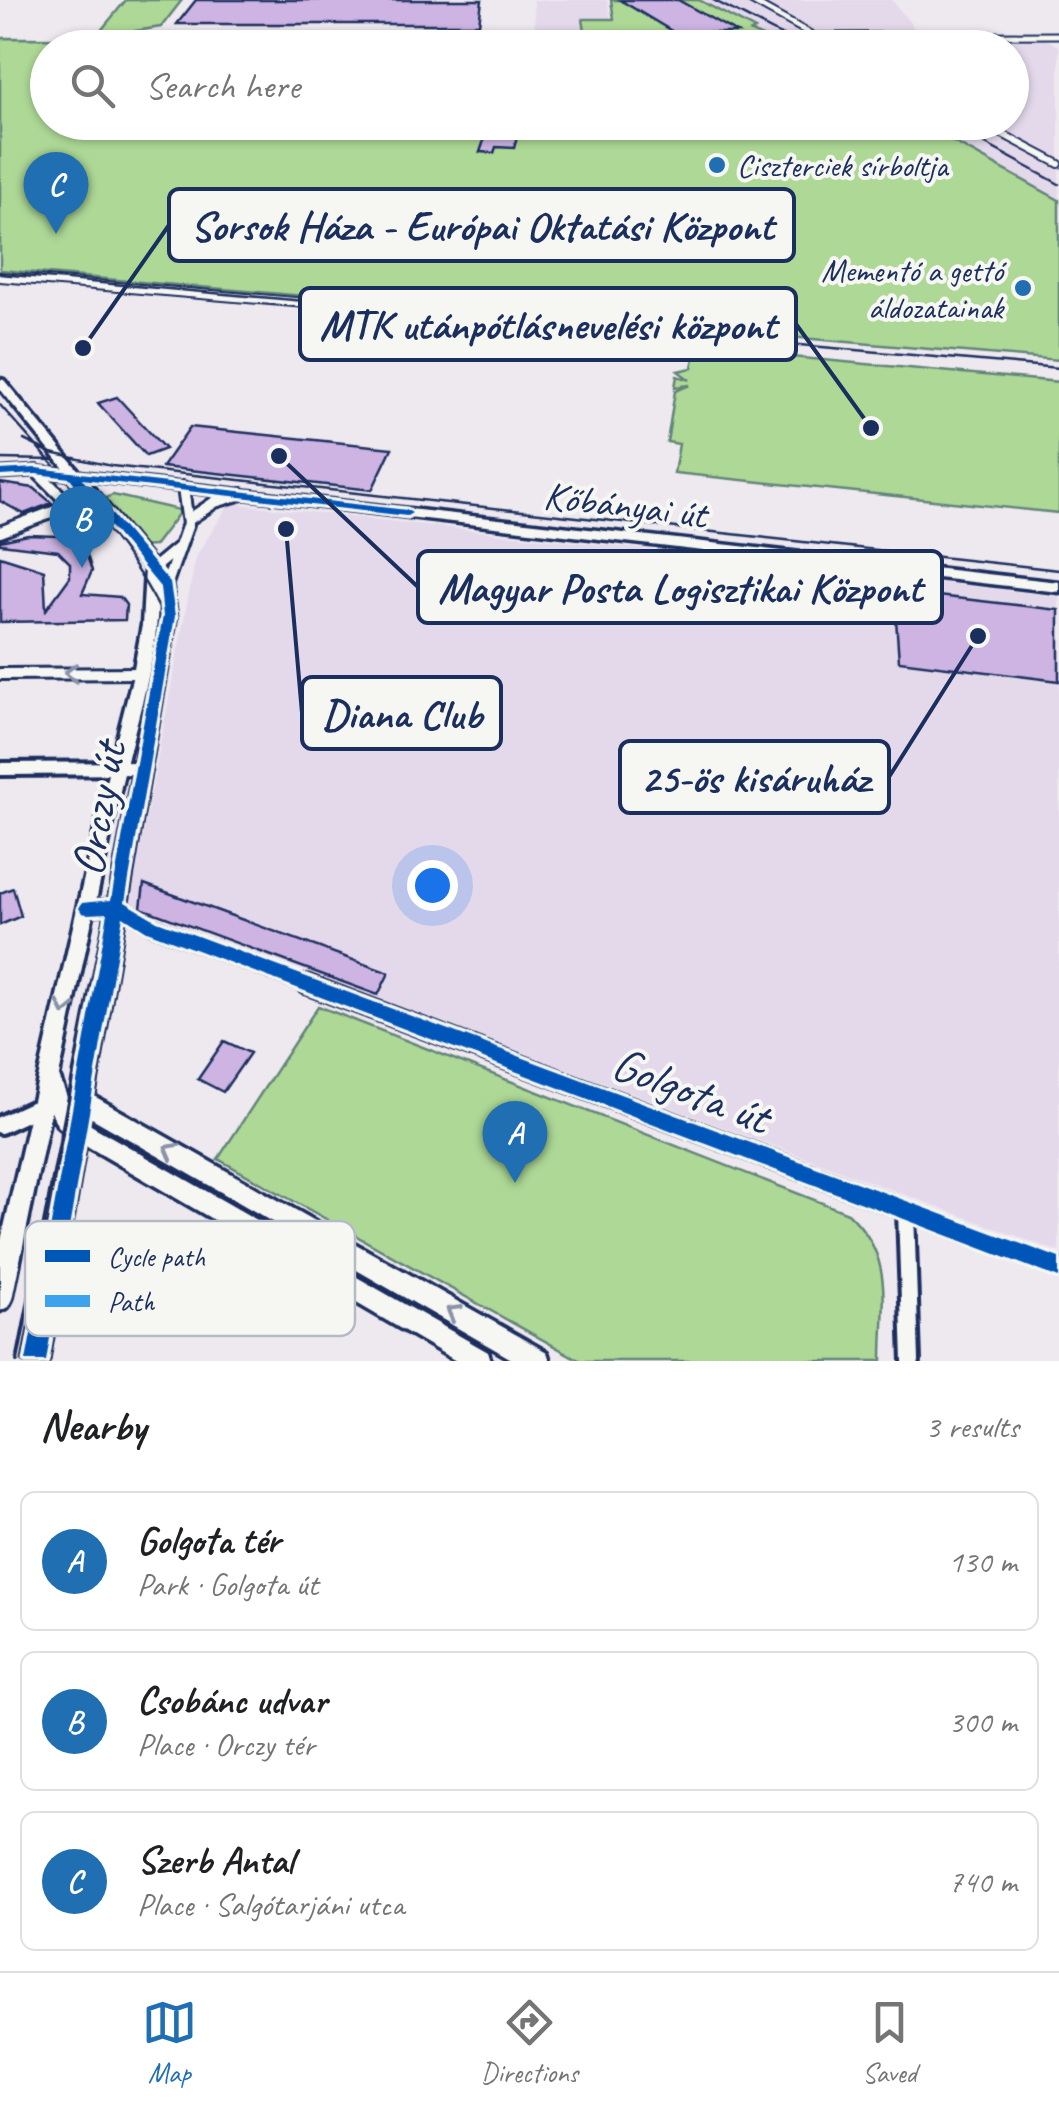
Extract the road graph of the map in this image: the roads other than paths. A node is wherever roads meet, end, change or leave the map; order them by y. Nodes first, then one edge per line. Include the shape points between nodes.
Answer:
1 (749, 0) edge
2 (804, 30) edge
3 (1059, 35) edge
4 (1029, 36) edge
5 (1044, 36) junction
6 (1059, 46) edge
7 (1014, 140) edge
8 (1059, 164) edge
9 (0, 277) edge
10 (731, 339) dead end
11 (0, 382) edge
12 (52, 445) junction
13 (36, 472) junction
14 (0, 473) edge
15 (74, 476) junction
16 (108, 480) junction
17 (183, 487) junction
18 (242, 494) junction
19 (191, 518) junction
20 (0, 532) edge
21 (180, 546) junction
22 (175, 561) junction
23 (151, 570) junction
24 (166, 586) junction
25 (1059, 587) edge
26 (142, 673) junction
27 (0, 674) edge
28 (117, 768) junction
29 (144, 768) junction
30 (0, 769) edge
31 (118, 906) junction
32 (87, 908) junction
33 (50, 1079) junction
34 (82, 1100) junction
35 (41, 1106) junction
36 (0, 1125) edge
37 (78, 1129) junction
38 (906, 1211) junction
39 (61, 1221) edge
40 (237, 1221) edge
41 (293, 1221) edge
42 (355, 1256) edge
43 (1059, 1268) edge
44 (355, 1289) edge
45 (0, 1299) edge
46 (41, 1336) edge
47 (36, 1361) edge
48 (479, 1361) edge
49 (538, 1361) edge
50 (911, 1361) edge

1 - 2 street
3 - 5 street
4 - 5 street
5 - 6 street
7 - 8 street
9 - 10 street
11 - 12 street
12 - 15 street
12 - 16 street
13 - 14 street, Kőbányai út
13 - 15 street, Kőbányai út
13 - 20 street via 63,498 61,510
15 - 16 street, Kőbányai út
15 - 23 street
16 - 17 street, Kőbányai út
17 - 18 street, Kőbányai út
17 - 19 street
18 - 19 street
18 - 25 street, Kőbányai út
19 - 21 street
21 - 22 street
21 - 23 street
22 - 23 street
22 - 24 street
23 - 24 street
23 - 26 street, Orczy út
24 - 29 street, Orczy út via 169,616
26 -> 27 street
26 - 28 street, Orczy út
28 - 29 street
28 - 30 street
28 - 32 street, Orczy út
29 - 31 street, Orczy út
31 - 32 street
31 - 34 street, Orczy út
31 - 38 street, Golgota út via 152,926
32 -> 33 street, Orczy út
33 - 35 street, Orczy út
33 - 37 street via 64,1118
34 - 37 street, Orczy út
41 -> 34 street
35 - 36 street
35 - 45 street, Orczy út
37 - 39 street, Orczy út
37 - 40 street
38 - 43 street, Golgota út
38 - 50 street
49 -> 42 street
44 - 48 street
46 - 47 street, Orczy út

